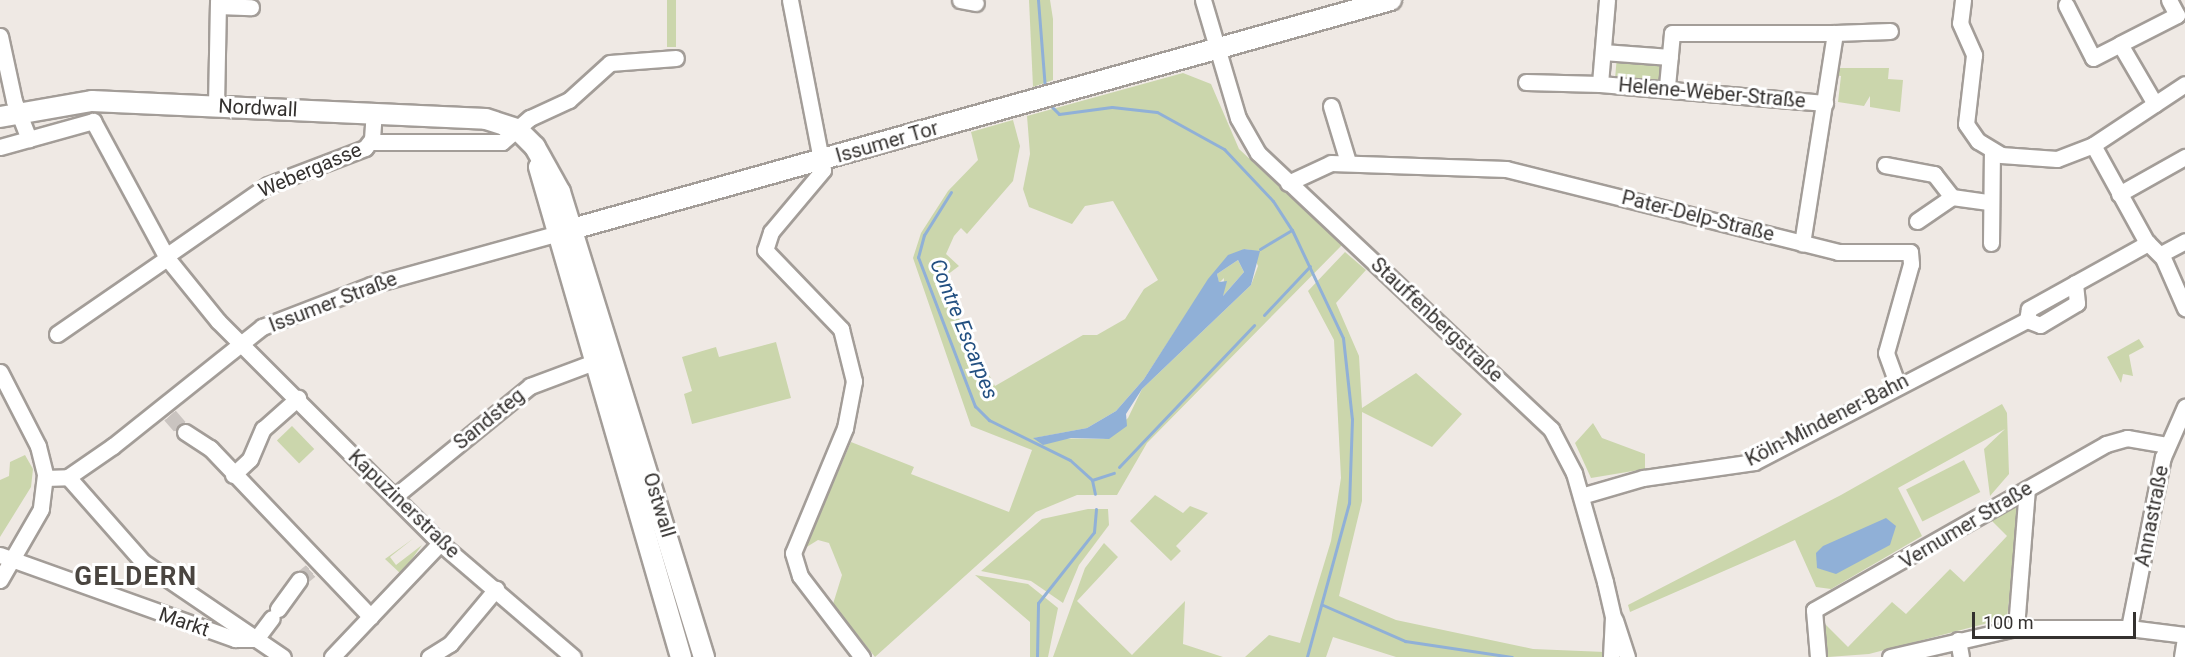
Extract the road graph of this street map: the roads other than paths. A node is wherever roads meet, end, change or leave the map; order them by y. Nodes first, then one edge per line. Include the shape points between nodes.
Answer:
1 (790, 0) edge
2 (960, 0) edge
3 (1203, 0) edge
4 (1391, 0) edge
5 (1607, 0) edge
6 (1964, 0) edge
7 (2169, 0) edge
8 (218, 3) edge
9 (976, 3) dead end
10 (2066, 4) dead end
11 (250, 7) dead end
12 (1890, 32) dead end
13 (1835, 33) junction
14 (0, 36) edge
15 (2121, 44) junction
16 (1217, 49) junction
17 (1603, 52) junction
18 (1670, 57) junction
19 (676, 58) dead end
20 (1526, 82) dead end
21 (1600, 84) junction
22 (2185, 84) edge
23 (1667, 87) junction
24 (1825, 103) junction
25 (2155, 104) junction
26 (216, 106) junction
27 (1331, 106) dead end
28 (20, 113) junction
29 (374, 113) junction
30 (0, 117) edge
31 (516, 129) junction
32 (33, 137) junction
33 (371, 142) junction
34 (2093, 145) junction
35 (0, 147) edge
36 (1992, 152) junction
37 (2185, 157) edge
38 (824, 160) junction
39 (1348, 162) junction
40 (1885, 165) dead end
41 (1288, 183) junction
42 (2119, 194) junction
43 (1952, 197) junction
44 (1989, 202) junction
45 (1917, 221) dead end
46 (565, 231) junction
47 (2185, 241) edge
48 (1802, 243) junction
49 (1991, 243) dead end
50 (2148, 243) junction
51 (2162, 256) junction
52 (167, 257) junction
53 (2184, 305) edge
54 (57, 334) dead end
55 (242, 343) junction
56 (602, 358) junction
57 (0, 372) edge
58 (1897, 384) junction
59 (298, 398) junction
60 (2185, 407) edge
61 (185, 432) tunnel mouth
62 (2166, 445) junction
63 (233, 475) junction
64 (68, 477) junction
65 (45, 478) junction
66 (2027, 489) junction
67 (1581, 496) junction
68 (394, 497) junction
69 (435, 538) junction
70 (6, 557) edge
71 (0, 580) edge
72 (299, 580) tunnel mouth
73 (496, 589) junction
74 (372, 617) junction
75 (1613, 617) junction
76 (2016, 628) junction
77 (2129, 628) junction
78 (2185, 637) edge
79 (256, 639) junction
80 (1958, 640) junction
81 (283, 657) edge
82 (332, 657) edge
83 (429, 657) edge
84 (573, 657) edge
85 (681, 657) edge
86 (704, 657) edge
87 (862, 657) edge
88 (1611, 657) edge
89 (1627, 657) edge
90 (1818, 657) edge
91 (1890, 657) edge
92 (1961, 657) edge
93 (2182, 657) edge

1 - 38 street
2 - 9 street
3 - 16 street, Stauffenbergstraße
4 - 16 main road, Issumer Tor
5 - 17 street, Helene-Weber-Straße
6 - 36 street via 1960,22 1974,55 1966,124
7 - 15 street via 2177,15
8 - 11 street
8 - 26 street
10 - 15 street via 2093,58
12 - 13 street
13 - 18 street via 1672,33
13 - 24 street
14 - 28 street
15 - 25 street
16 - 38 main road, Issumer Tor
16 - 41 street, Stauffenbergstraße via 1243,132
17 - 18 street
17 - 21 street, Helene-Weber-Straße
18 - 23 street
19 - 31 street via 610,63 564,104
20 - 21 street, Helene-Weber-Straße
21 - 23 street, Helene-Weber-Straße
22 - 25 street
23 - 24 street, Helene-Weber-Straße
24 - 48 street
25 - 34 street
26 - 28 main road, Nordwall via 92,100
26 - 29 main road, Nordwall
27 - 39 street
28 - 30 main road, Nordwall
28 - 32 street
29 - 31 main road, Nordwall via 486,119
29 - 33 street, Webergasse
31 - 33 street via 498,142
31 - 46 main road, Nordwall via 535,147 560,192
32 - 35 street, Kapuzinerstraße
32 - 52 street, Kapuzinerstraße via 84,120 96,124 130,199
33 - 52 street, Webergasse via 257,191
34 - 36 street via 2057,159
34 - 42 street
36 - 44 street
37 - 42 street
38 - 46 main road, Issumer Tor
38 - 87 street via 815,183 771,232 765,250 834,319 852,354 851,410 793,553 800,576
39 - 41 street, Pater-Delp-Straße via 1321,166
39 - 48 street, Pater-Delp-Straße via 1515,170
40 - 43 street via 1934,174
41 - 67 street, Stauffenbergstraße via 1535,411 1565,453
42 - 50 street
43 - 44 street
43 - 45 street
44 - 49 street via 1994,210
46 - 55 street, Issumer Straße via 371,285 262,327
46 - 56 main road, Ostwall
47 - 51 street
48 - 58 street, Pater-Delp-Straße via 1857,255 1911,254 1886,353
50 - 51 street
50 - 58 street, Köln-Mindener-Bahn via 2075,284 2077,303 2040,325 2027,320
51 - 53 street
52 - 54 street, Webergasse
52 - 55 street, Kapuzinerstraße
55 - 59 street, Kapuzinerstraße
55 - 64 street, Issumer Straße via 166,411
56 - 68 street, Sandsteg via 530,386
56 - 85 main road, Ostwall
56 - 86 main road, Ostwall
57 - 65 street via 35,440
58 - 67 street, Köln-Mindener-Bahn via 1754,462 1643,478
59 - 63 street via 263,429 250,459
59 - 68 street, Kapuzinerstraße
60 - 62 street, Annastraße
61 - 63 street via 210,448
62 - 66 street, Vernumer Straße via 2115,440
62 - 77 street, Annastraße
63 - 74 street via 316,565
64 - 65 street
64 - 79 street, Markt via 143,562
65 - 70 street via 41,509
66 - 76 street
66 - 90 street, Vernumer Straße via 1814,610
67 - 75 street, Stauffenbergstraße
68 - 69 street, Kapuzinerstraße
69 - 73 street, Kapuzinerstraße
69 - 74 street
70 - 71 street
70 - 79 street, Markt via 217,633
72 - 79 street
73 - 83 street via 450,644
73 - 84 street, Kapuzinerstraße
74 - 82 street
75 - 88 street, Stauffenbergstraße
75 - 89 street, Stauffenbergstraße
76 - 77 street
76 - 80 street
77 - 78 street
78 - 93 street
79 - 81 street, Markt
80 - 91 street
80 - 92 street

